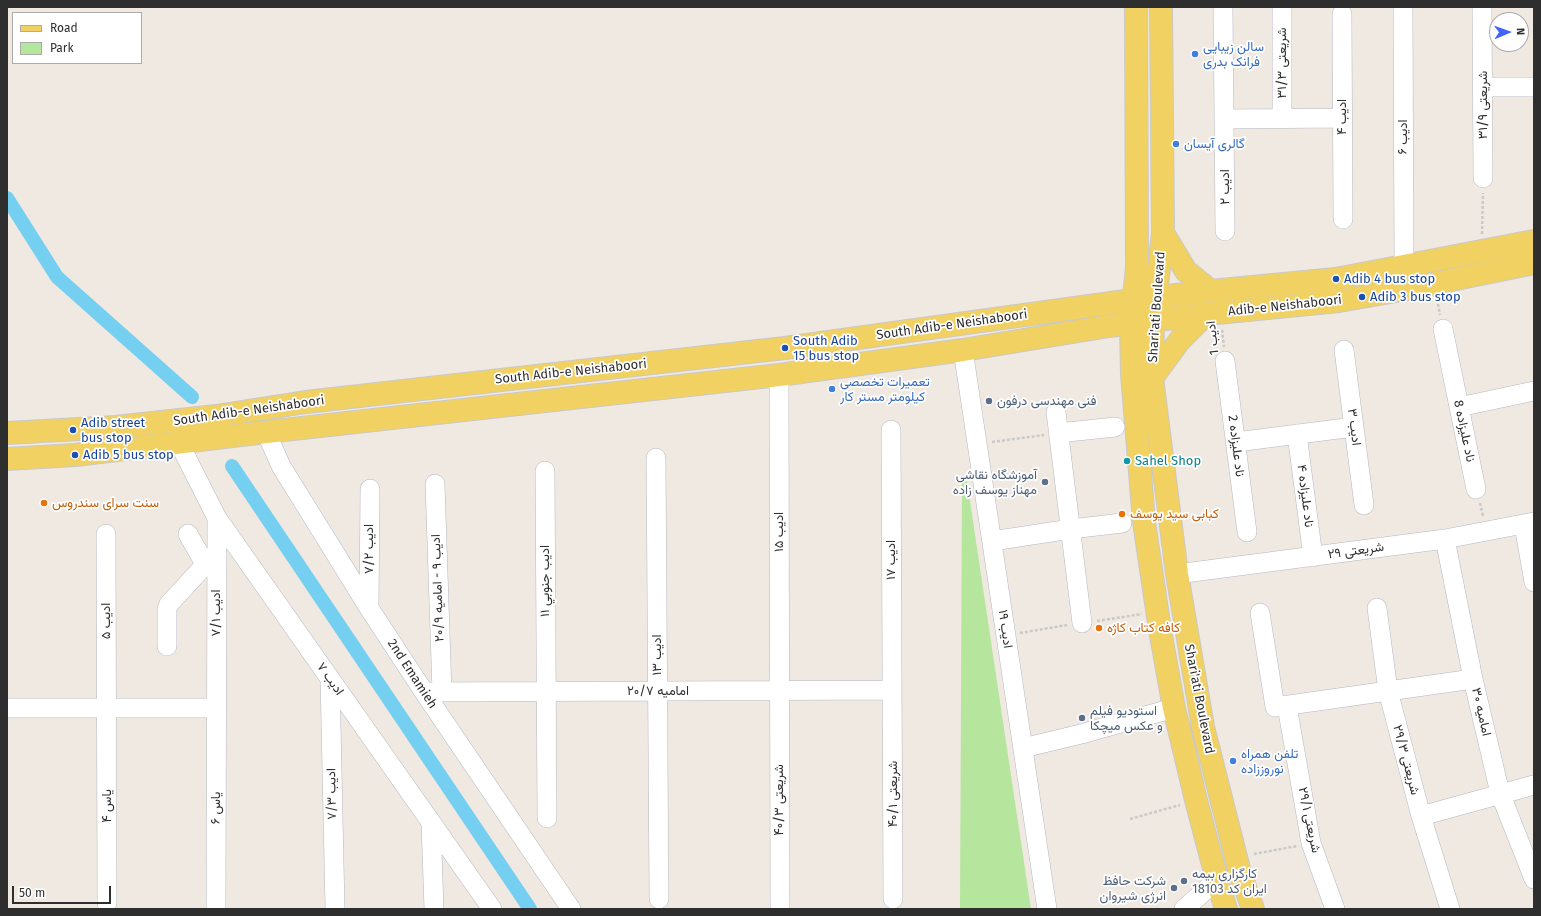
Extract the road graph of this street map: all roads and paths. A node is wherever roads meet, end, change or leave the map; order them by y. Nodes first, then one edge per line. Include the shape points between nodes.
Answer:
1 (1136, 7) edge
2 (1161, 7) edge
3 (1223, 7) edge
4 (1282, 7) edge
5 (1403, 7) edge
6 (1482, 7) edge
7 (1342, 14) dead end
8 (1482, 87) junction
9 (1534, 87) edge
10 (1282, 118) junction
11 (1342, 118) junction
12 (1224, 119) junction
13 (1483, 178) joint
14 (1343, 219) dead end
15 (1225, 231) dead end
16 (1163, 233) junction
17 (1534, 241) edge
18 (1482, 251) junction
19 (1534, 263) edge
20 (1404, 267) junction
21 (1434, 284) junction
22 (1211, 291) junction
23 (1155, 298) junction
24 (1133, 300) junction
25 (1213, 313) junction
26 (1153, 321) junction
27 (1131, 324) junction
28 (1443, 330) joint
29 (963, 350) junction
30 (1344, 350) dead end
31 (1225, 361) joint
32 (779, 374) junction
33 (1152, 378) junction
34 (1534, 391) edge
35 (1459, 407) junction
36 (1056, 412) dead end
37 (1115, 427) dead end
38 (1354, 427) junction
39 (891, 430) dead end
40 (266, 432) junction
41 (7, 433) edge
42 (1058, 433) junction
43 (1297, 434) junction
44 (1236, 442) junction
45 (179, 443) junction
46 (977, 444) junction
47 (656, 458) dead end
48 (7, 459) edge
49 (545, 471) dead end
50 (435, 484) dead end
51 (370, 489) dead end
52 (1476, 489) joint
53 (1364, 505) dead end
54 (217, 518) junction
55 (1122, 523) dead end
56 (1529, 524) edge
57 (1071, 529) junction
58 (1487, 531) junction
59 (1247, 532) dead end
60 (106, 534) dead end
61 (188, 534) dead end
62 (1444, 539) junction
63 (992, 541) junction
64 (1313, 557) junction
65 (211, 559) junction
66 (1177, 574) junction
67 (1534, 582) edge
68 (369, 608) junction
69 (1377, 608) dead end
70 (1260, 613) dead end
71 (1082, 623) dead end
72 (167, 646) dead end
73 (330, 678) junction
74 (1473, 678) junction
75 (778, 690) junction
76 (892, 690) junction
77 (546, 691) junction
78 (657, 691) junction
79 (1388, 691) junction
80 (433, 692) junction
81 (1281, 706) junction
82 (7, 708) edge
83 (106, 708) junction
84 (216, 708) junction
85 (1174, 708) junction
86 (1023, 748) junction
87 (1534, 785) edge
88 (1500, 793) junction
89 (1196, 800) junction
90 (1421, 816) junction
91 (546, 818) dead end
92 (1130, 819) dead end
93 (431, 823) junction
94 (1311, 843) junction
95 (1254, 854) dead end
96 (1216, 880) junction
97 (1534, 880) edge
98 (893, 898) dead end
99 (659, 899) dead end
100 (107, 903) dead end
101 (216, 909) edge
102 (335, 909) edge
103 (434, 909) edge
104 (492, 909) edge
105 (571, 909) edge
106 (780, 909) edge
107 (1047, 909) edge
108 (1184, 909) edge
109 (1226, 909) edge
110 (1253, 909) edge
111 (1335, 909) edge
112 (1450, 909) edge

1 - 24 main road, Shari'ati Boulevard via 1137,268
2 - 16 main road, Shari'ati Boulevard
3 - 12 street, ادیب ۲
4 - 10 street, شریعتی ۳۱/۳
5 - 20 street, ادیب ۶
6 - 8 street, شریعتی ۳۱/۹
7 - 11 street, ادیب ۴
8 - 9 street
8 - 13 street, شریعتی ۳۱/۹
10 - 11 street
10 - 12 street
11 - 14 street, ادیب ۴
12 - 15 street, ادیب ۲
13 - 18 path
16 - 22 main road via 1186,270
16 - 23 main road, Shari'ati Boulevard
17 - 18 main road, Adib-e Neishaboori
18 - 20 main road, Adib-e Neishaboori
19 - 21 main road, Adib-e Neishaboori
20 - 22 main road, Adib-e Neishaboori via 1336,280
21 - 25 main road, Adib-e Neishaboori via 1339,301
21 - 28 path
22 - 23 main road, Adib-e Neishaboori
23 - 24 main road, South Adib-e Neishaboori
23 - 26 main road, Shari'ati Boulevard
24 - 27 main road, Shari'ati Boulevard
24 - 41 main road, South Adib-e Neishaboori via 785,348 306,402 216,416 116,427
25 - 26 main road, Adib-e Neishaboori
25 - 31 path, ادیب 1
25 - 33 main road via 1180,340
26 - 27 main road, South Adib-e Neishaboori
26 - 33 main road, Shari'ati Boulevard
27 - 29 main road, South Adib-e Neishaboori
27 - 85 main road, Shari'ati Boulevard via 1132,374 1144,522
28 - 35 street, ناد علیزاده 8
29 - 32 main road, South Adib-e Neishaboori
29 - 46 street, ادیب ۱۹
30 - 38 street, ادیب ۳
31 - 44 street, ناد علیزاده 2
32 - 40 main road, South Adib-e Neishaboori
32 - 75 street, ادیب ۱۵
33 - 66 main road, Shari'ati Boulevard
34 - 35 street
35 - 52 street, ناد علیزاده 8
36 - 42 street
37 - 42 street
38 - 43 street
38 - 53 street, ادیب ۳
39 - 76 street, ادیب ۱۷
40 - 45 main road, South Adib-e Neishaboori
40 - 68 street, 2nd Emamieh via 281,466
42 - 46 path
42 - 57 street
43 - 44 street
43 - 64 street, ناد علیزاده ۴
44 - 59 street, ناد علیزاده 2
45 - 48 main road, South Adib-e Neishaboori via 75,456
45 - 54 street, ادیب ۷
46 - 63 street, ادیب ۱۹
47 - 78 street, ادیب ۱۳
49 - 77 street, ادیب جنوبي ١١
50 - 80 street, ادیب ۹ - امامیه ۲۰/۹
51 - 68 street, ادیب ۷/۲
52 - 58 path
54 - 65 street, ادیب ۷/۱
54 - 73 street, ادیب ۷
55 - 57 street
56 - 58 street, شریعتی ۲۹
56 - 67 street
57 - 63 street
57 - 71 street
58 - 62 street, شریعتی ۲۹
60 - 83 street, ادیب ۵
61 - 65 street
62 - 64 street, شریعتی ۲۹
62 - 74 street, امامیه ۳۰
63 - 86 street, ادیب ۱۹
64 - 66 street, شریعتی ۲۹
65 - 72 street via 169,604
65 - 84 street, ادیب ۷/۱
66 - 110 main road, Shari'ati Boulevard via 1203,727 1240,873
68 - 80 street, 2nd Emamieh
69 - 79 street, شریعتی ۲۹/۳
70 - 81 street, شریعتی ۲۹/۱
73 - 93 street, ادیب ۷
73 - 102 street, ادیب ۷/۳
74 - 79 street
74 - 88 street, امامیه ۳۰
75 - 76 street, امامیه ۲۰/۷
75 - 78 street, امامیه ۲۰/۷
75 - 106 street, شریعتی ۴۰/۳
76 - 98 street, شریعتی ۴۰/۱
77 - 78 street, امامیه ۲۰/۷
77 - 80 street, امامیه ۲۰/۷
77 - 91 street, ادیب جنوبي ١١
78 - 99 street, ادیب ۱۳
79 - 81 street
79 - 90 street, شریعتی ۲۹/۳
80 - 105 street, 2nd Emamieh
81 - 94 street, شریعتی ۲۹/۱
82 - 83 street
83 - 84 street
83 - 100 street, یاس ۴
84 - 101 street, یاس ۶
85 - 86 street
85 - 89 main road, Shari'ati Boulevard
86 - 107 street, ادیب ۱۹
87 - 88 street
88 - 90 street
88 - 97 street, امامیه ۳۰
89 - 92 path
89 - 96 main road, Shari'ati Boulevard
90 - 112 street, شریعتی ۲۹/۳
93 - 103 street
93 - 104 street, ادیب ۷
94 - 95 path
94 - 111 street, شریعتی ۲۹/۱
96 - 108 street
96 - 109 main road, Shari'ati Boulevard

